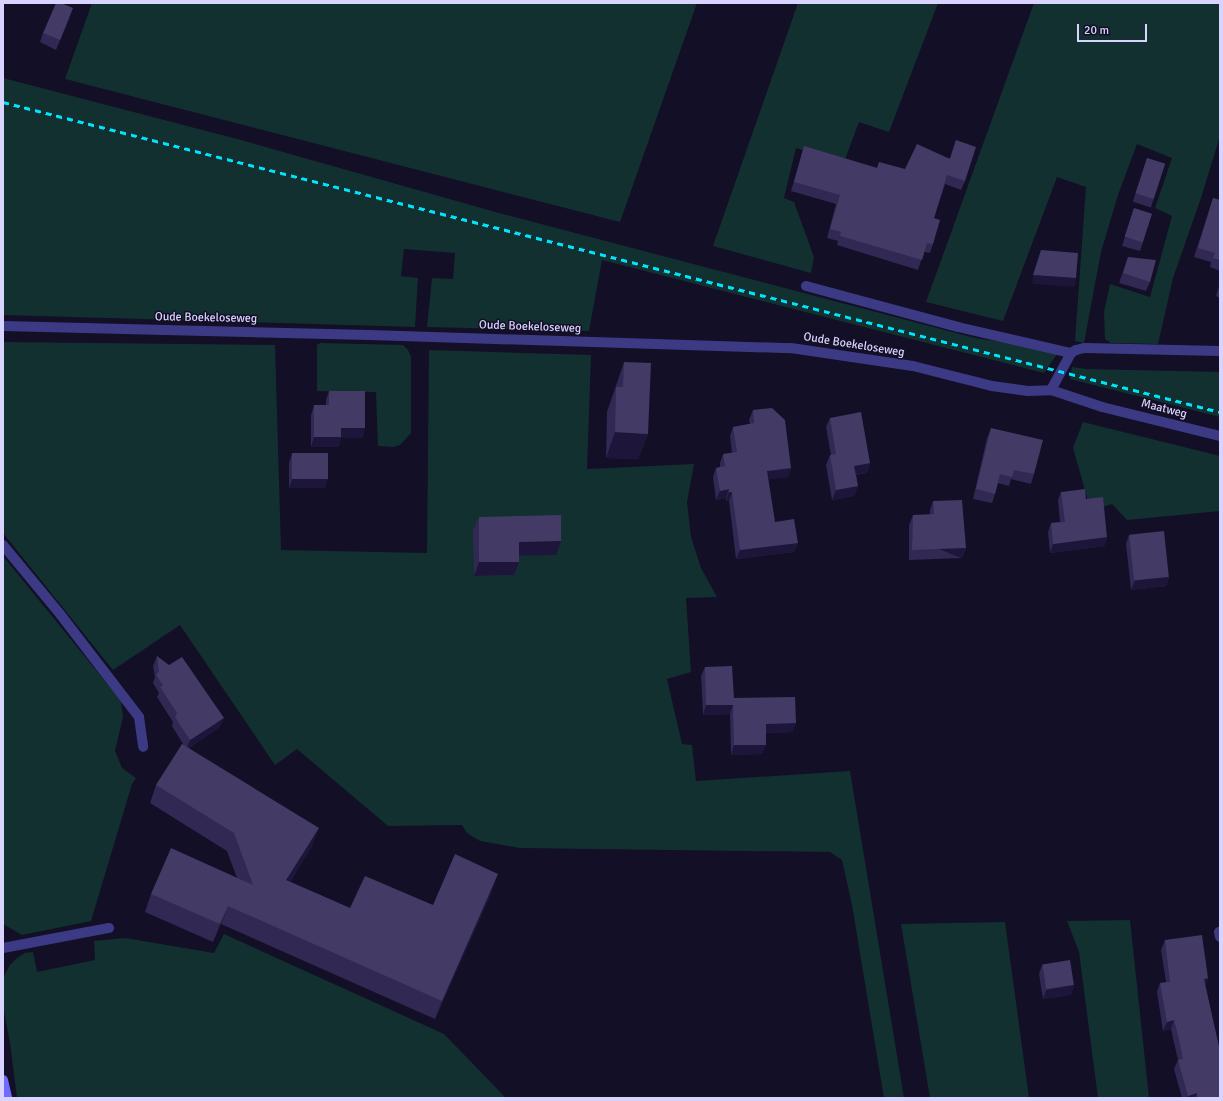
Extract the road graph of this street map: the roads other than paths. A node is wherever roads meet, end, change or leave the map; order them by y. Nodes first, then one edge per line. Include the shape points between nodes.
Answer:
1 (806, 286) dead end
2 (3, 326) edge
3 (1220, 351) edge
4 (1071, 353) junction
5 (1051, 390) junction
6 (1102, 407) joint
7 (1220, 436) edge
8 (3, 545) edge
9 (143, 747) dead end
10 (109, 928) dead end
11 (3, 948) edge
12 (3, 1080) edge
13 (7, 1098) edge

1 - 4 street via 958,327
2 - 5 street, Oude Boekeloseweg via 370,334 791,348 913,366 992,386 1028,391
3 - 4 street via 1085,348
4 - 5 street
5 - 6 street, Oude Boekeloseweg
6 - 7 street, Maatweg
8 - 9 street via 139,717
10 - 11 street
12 - 13 main road

